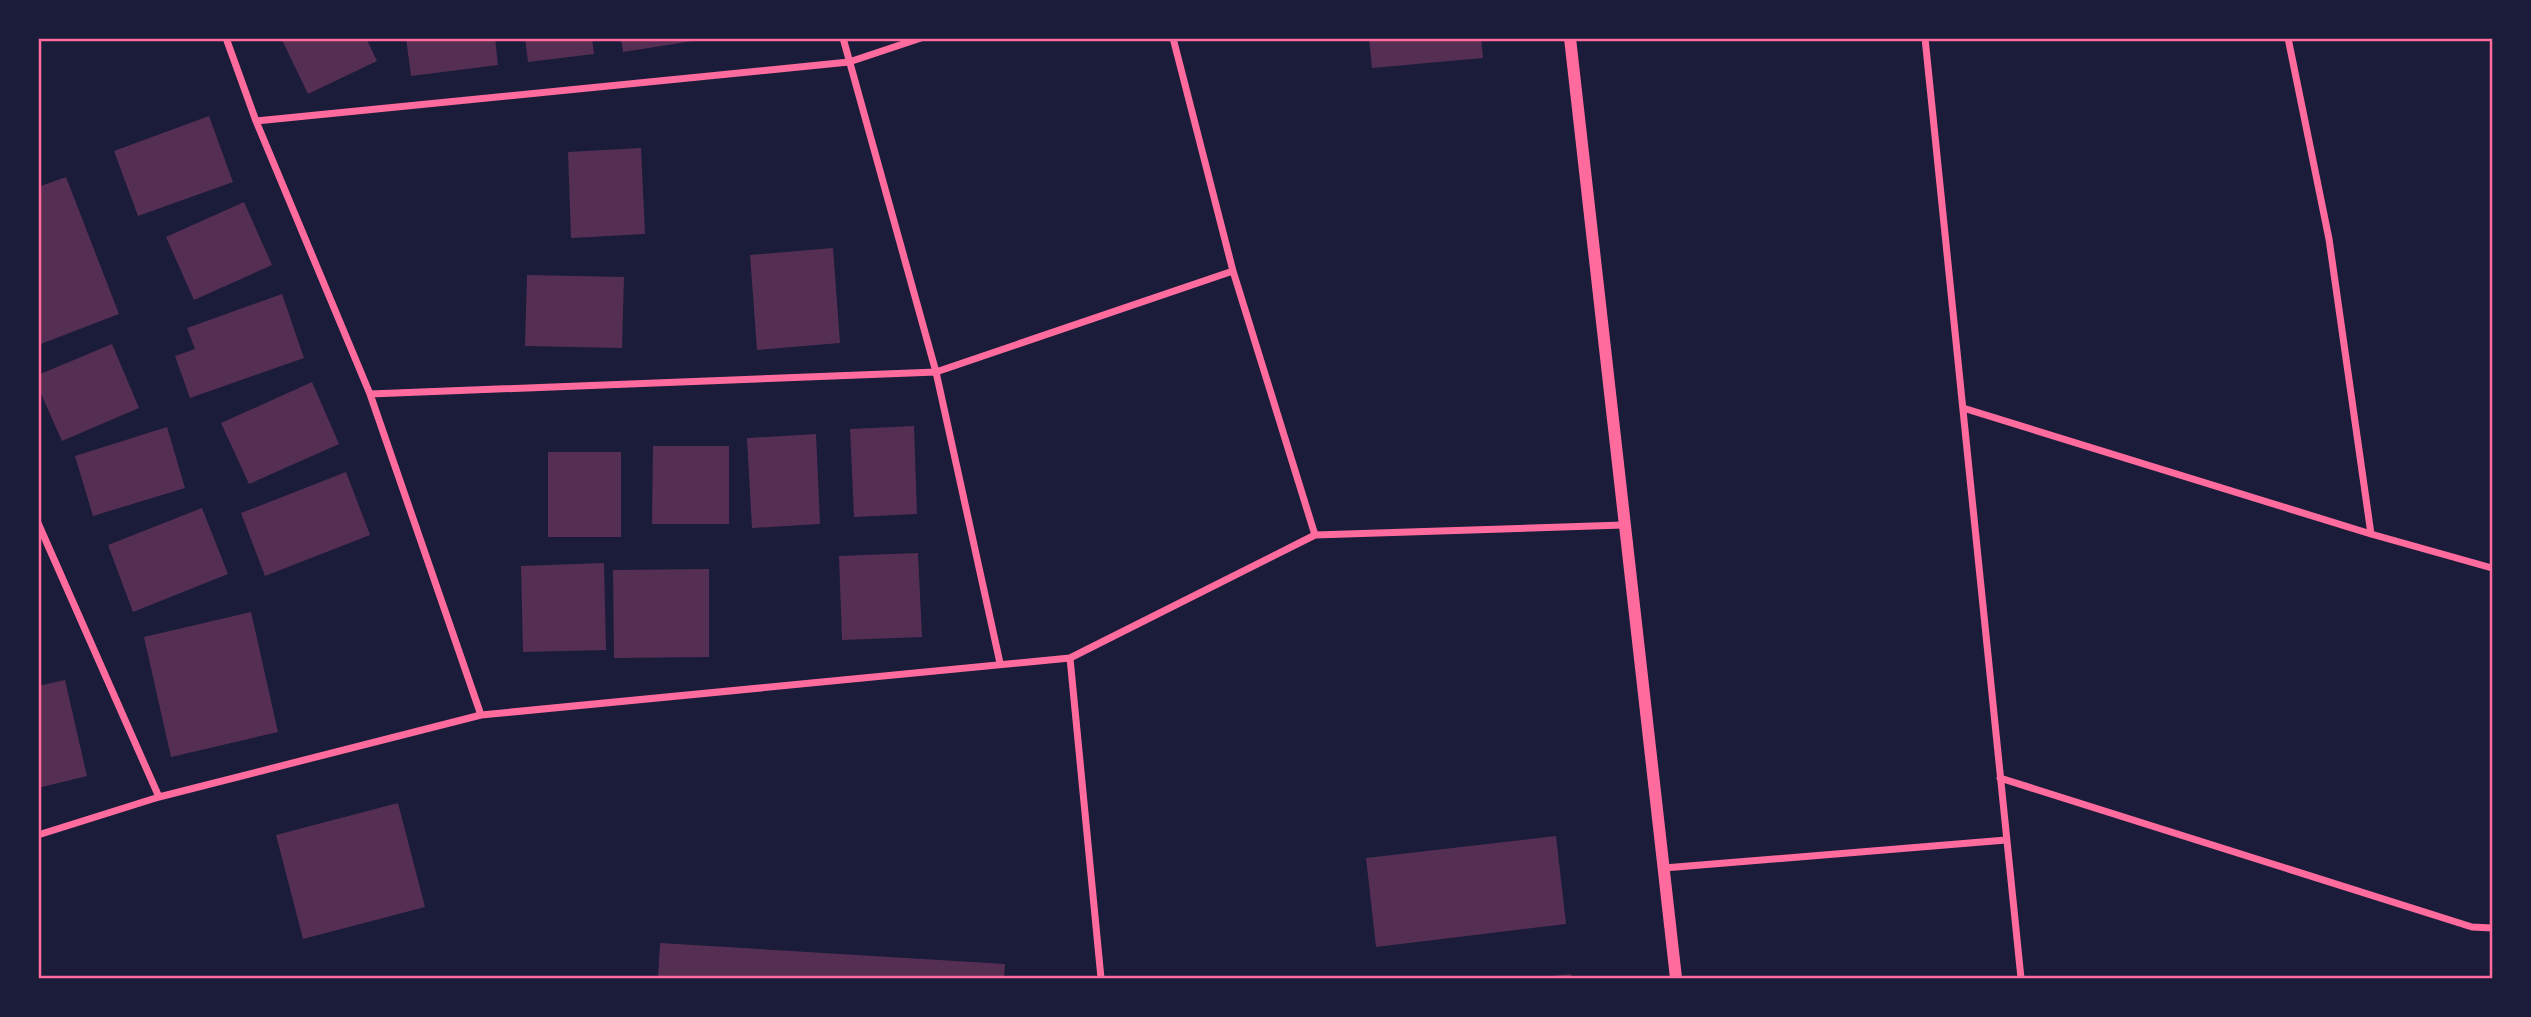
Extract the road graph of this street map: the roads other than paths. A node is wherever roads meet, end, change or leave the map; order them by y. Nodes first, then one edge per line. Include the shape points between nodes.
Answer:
1 (226, 38) edge
2 (844, 38) edge
3 (921, 38) edge
4 (1173, 38) edge
5 (1570, 38) edge
6 (1925, 38) edge
7 (2288, 38) edge
8 (849, 62) junction
9 (256, 121) junction
10 (1233, 271) junction
11 (936, 372) junction
12 (370, 394) junction
13 (1963, 408) junction
14 (38, 523) edge
15 (1623, 525) junction
16 (2371, 534) junction
17 (1315, 535) junction
18 (2493, 568) edge
19 (1070, 658) junction
20 (1000, 663) junction
21 (481, 715) junction
22 (2000, 778) junction
23 (159, 797) junction
24 (38, 835) edge
25 (2006, 840) junction
26 (1664, 868) junction
27 (2493, 928) edge
28 (1101, 978) edge
29 (1676, 978) edge
30 (2021, 978) edge

1 - 9 street
2 - 8 street
3 - 8 street
4 - 10 street
5 - 15 street
6 - 13 street
7 - 16 street via 2329,239
8 - 9 street
8 - 11 street
9 - 12 street
10 - 11 street
10 - 17 street
11 - 12 street
11 - 20 street
12 - 21 street
13 - 16 street
13 - 22 street
14 - 23 street
15 - 17 street
15 - 26 street
16 - 18 street
17 - 19 street
19 - 20 street
19 - 28 street
20 - 21 street
21 - 23 street
22 - 25 street
22 - 27 street via 2472,927
23 - 24 street
25 - 26 street
25 - 30 street
26 - 29 street

